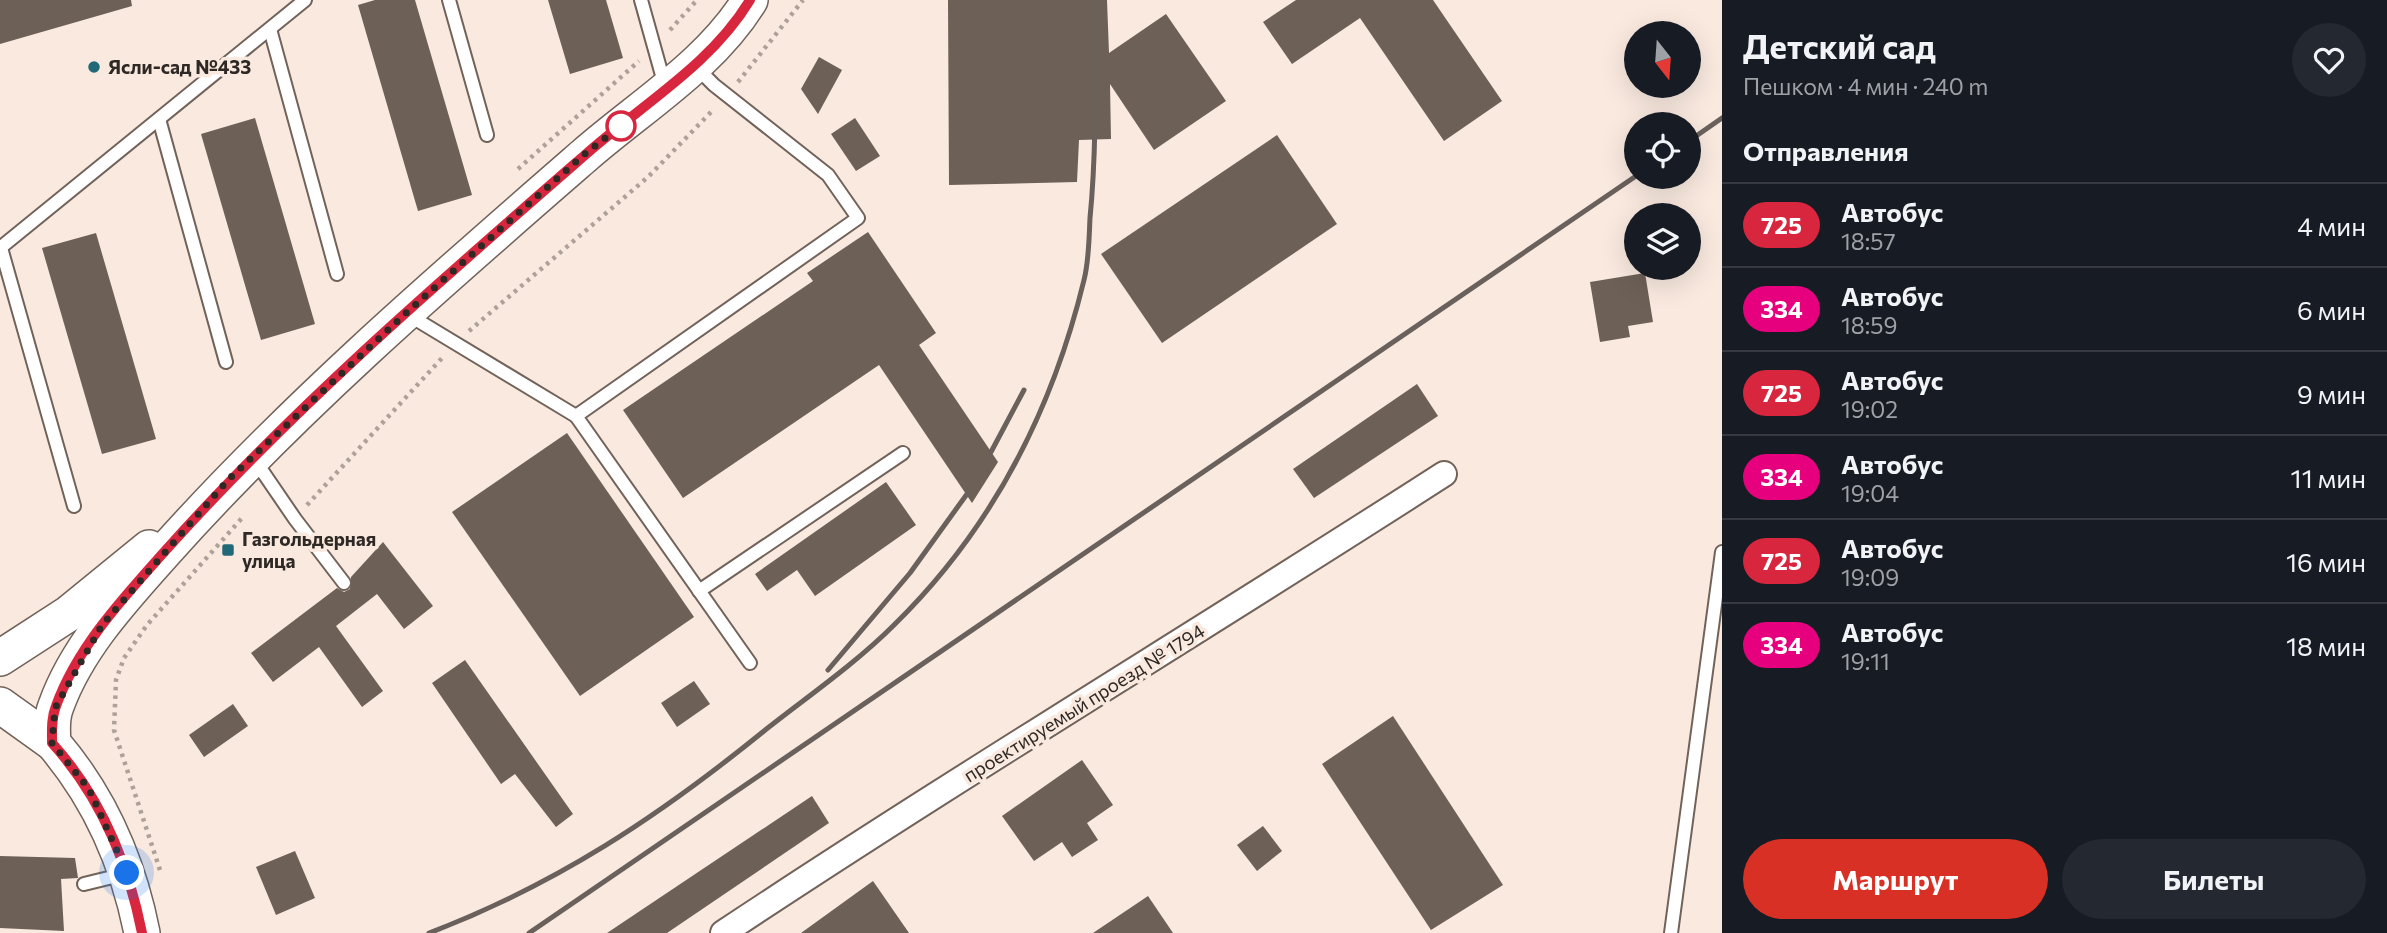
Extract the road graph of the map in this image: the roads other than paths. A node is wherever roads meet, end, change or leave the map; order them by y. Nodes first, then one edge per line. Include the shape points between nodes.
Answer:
1 (305, 0) edge
2 (449, 0) edge
3 (640, 0) edge
4 (750, 0) edge
5 (270, 29) junction
6 (694, 64) junction
7 (667, 89) junction
8 (159, 119) junction
9 (487, 135) dead end
10 (1, 248) edge
11 (337, 274) dead end
12 (406, 313) junction
13 (226, 362) dead end
14 (576, 416) junction
15 (903, 453) dead end
16 (252, 457) junction
17 (1444, 474) dead end
18 (74, 506) dead end
19 (205, 506) junction
20 (1722, 552) edge
21 (344, 583) dead end
22 (699, 591) junction
23 (0, 658) edge
24 (750, 663) dead end
25 (0, 705) edge
26 (52, 743) junction
27 (127, 873) junction
28 (84, 884) dead end
29 (142, 933) edge
30 (723, 933) edge
31 (1671, 933) edge

1 - 5 lane
2 - 9 lane
3 - 7 lane
4 - 6 main road via 737,21
5 - 8 lane
5 - 11 lane
6 - 7 main road
6 - 14 lane via 828,175 858,218
7 - 12 main road via 587,152
8 - 10 lane
8 - 13 lane
10 - 18 lane
12 - 14 lane
12 - 16 main road
14 - 22 lane
15 - 22 lane
16 - 19 main road
16 - 21 lane
17 - 30 street, проектируемый проезд № 1794
19 - 23 main road via 68,614
19 - 26 main road via 102,625 55,708
20 - 31 lane
22 - 24 lane
25 - 26 main road
26 - 27 main road via 89,789
27 - 28 lane
27 - 29 main road

